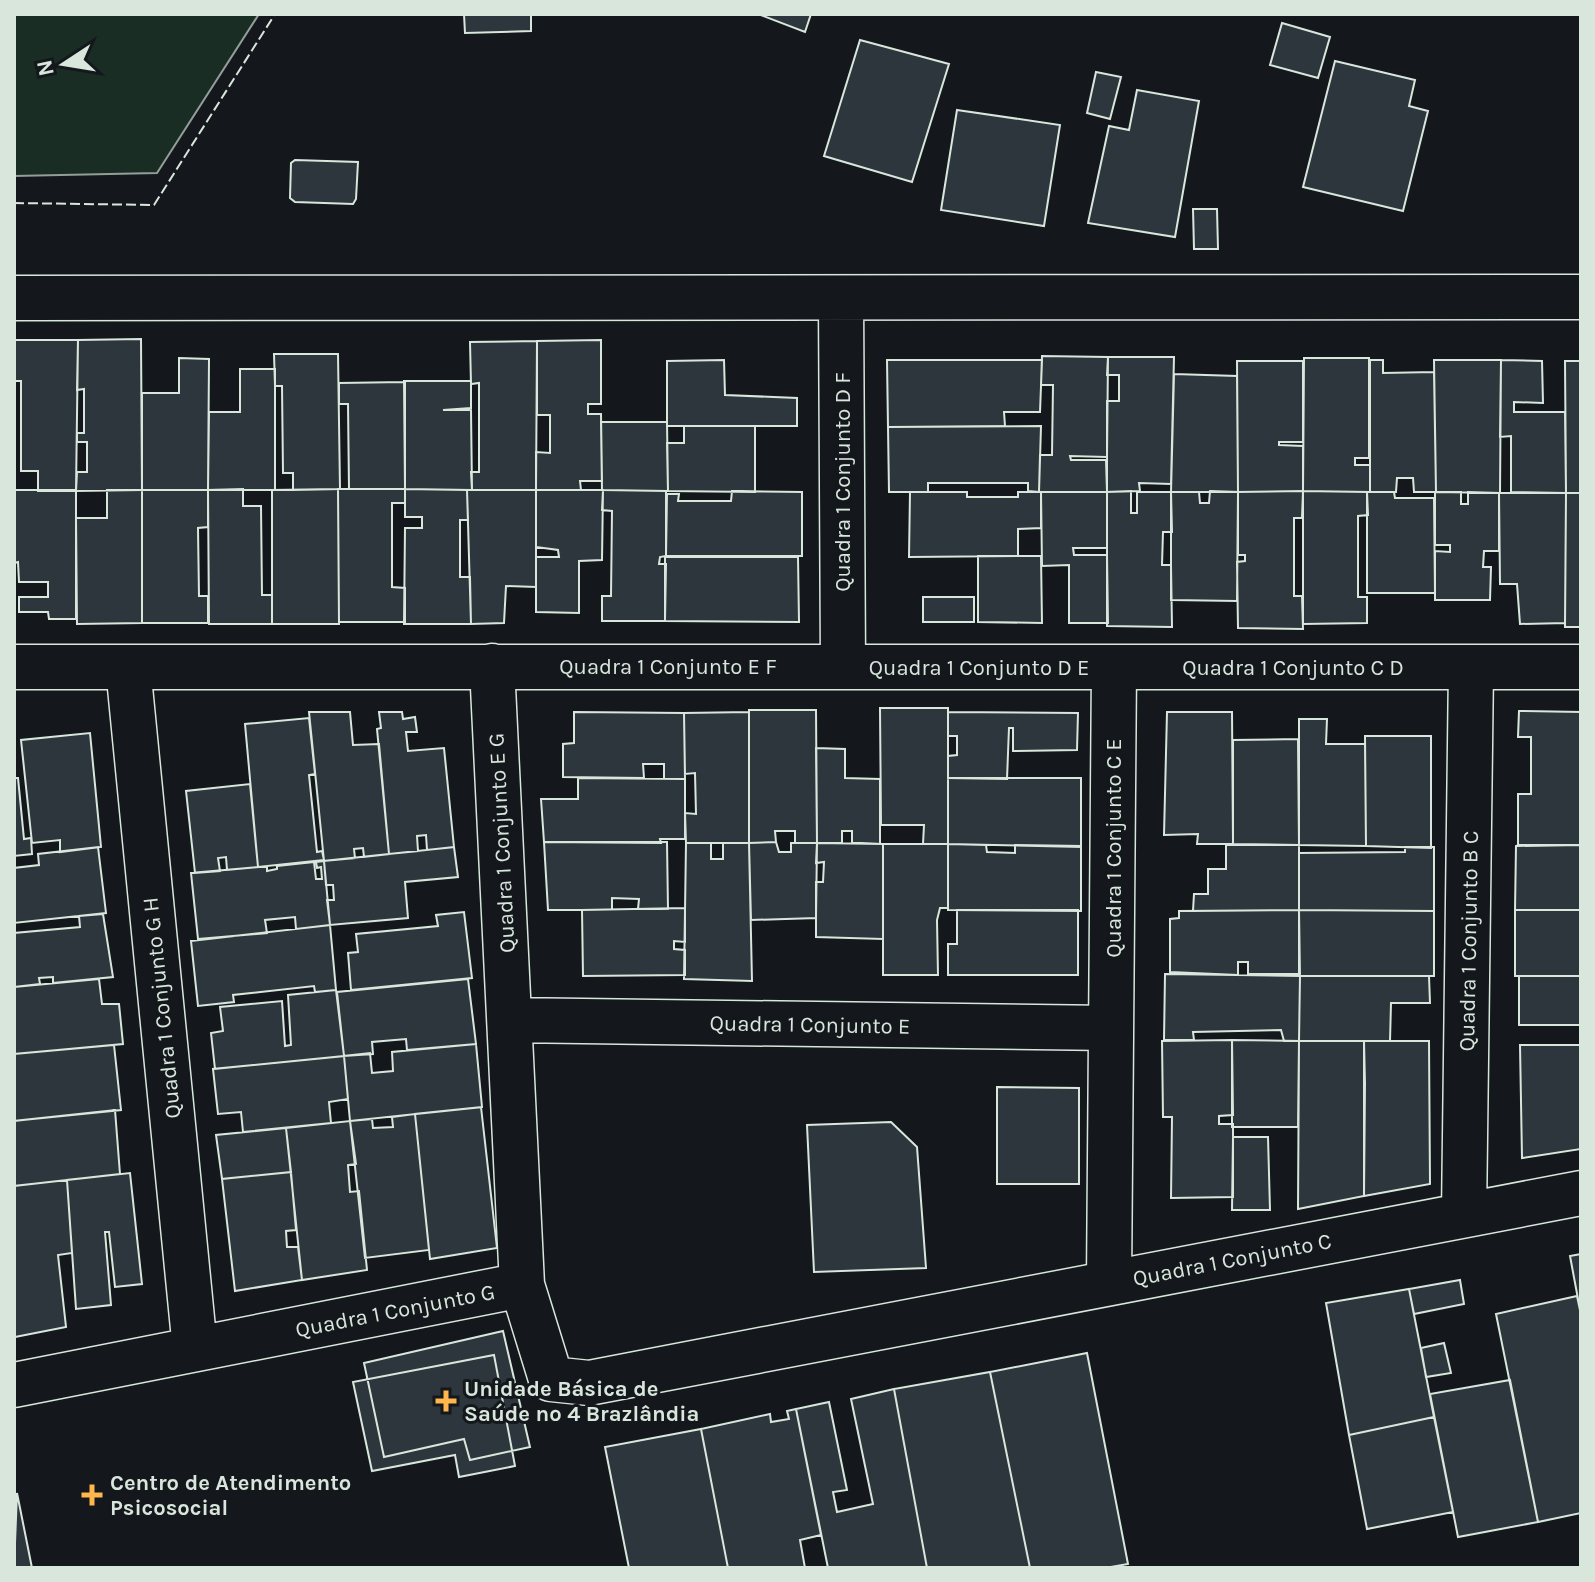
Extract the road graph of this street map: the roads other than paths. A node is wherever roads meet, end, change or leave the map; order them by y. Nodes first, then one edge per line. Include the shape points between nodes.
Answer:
1 (1581, 297) edge
2 (14, 298) edge
3 (841, 298) junction
4 (492, 666) junction
5 (843, 666) junction
6 (14, 667) edge
7 (128, 667) junction
8 (1114, 667) junction
9 (1471, 667) junction
10 (1581, 667) edge
11 (510, 1020) junction
12 (1111, 1028) junction
13 (1581, 1193) edge
14 (1464, 1215) junction
15 (1109, 1283) junction
16 (522, 1285) junction
17 (195, 1349) junction
18 (14, 1385) edge

1 - 3 street
2 - 3 street
3 - 5 street, Quadra 1 Conjunto D F
4 - 5 street, Quadra 1 Conjunto E F
4 - 7 street, Quadra 1 Conjunto E F
4 - 11 street, Quadra 1 Conjunto E G
5 - 8 street, Quadra 1 Conjunto D E
6 - 7 street, Quadra 1 Conjunto E F
7 - 17 street, Quadra 1 Conjunto G H
8 - 9 street, Quadra 1 Conjunto C D
8 - 12 street, Quadra 1 Conjunto C E
9 - 10 street, Quadra 1 Conjunto C D
9 - 14 street, Quadra 1 Conjunto B C
11 - 12 street, Quadra 1 Conjunto E
11 - 16 street, Quadra 1 Conjunto G
12 - 15 street, Quadra 1 Conjunto C
13 - 14 street, Quadra 1 Conjunto C
14 - 15 street, Quadra 1 Conjunto C
15 - 16 street via 589,1383 551,1379
16 - 17 street, Quadra 1 Conjunto G
17 - 18 street, Quadra 1 Conjunto G

